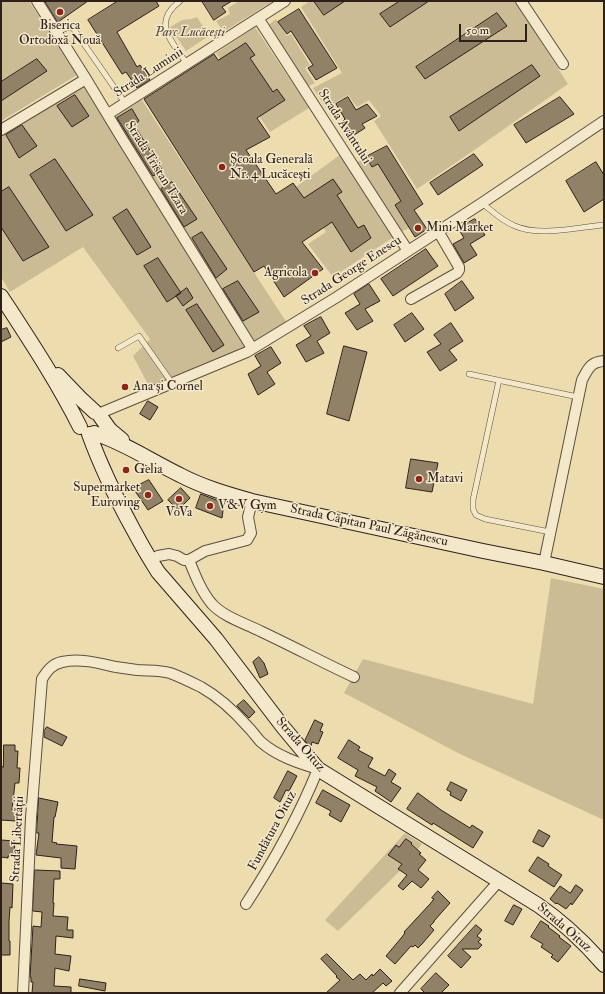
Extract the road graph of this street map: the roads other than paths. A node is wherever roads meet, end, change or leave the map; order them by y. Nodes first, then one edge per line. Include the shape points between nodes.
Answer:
1 (37, 1) edge
2 (180, 1) edge
3 (285, 1) edge
4 (521, 1) edge
5 (258, 18) junction
6 (57, 32) junction
7 (187, 64) junction
8 (563, 64) dead end
9 (86, 79) junction
10 (125, 103) junction
11 (108, 114) junction
12 (603, 125) edge
13 (1, 130) edge
14 (482, 203) junction
15 (604, 225) edge
16 (438, 231) junction
17 (408, 251) junction
18 (1, 296) edge
19 (411, 299) dead end
20 (118, 348) dead end
21 (252, 348) junction
22 (39, 354) junction
23 (604, 361) edge
24 (469, 374) dead end
25 (499, 380) junction
26 (172, 383) junction
27 (578, 397) junction
28 (98, 414) junction
29 (88, 431) junction
30 (141, 454) junction
31 (252, 501) junction
32 (550, 532) junction
33 (150, 560) junction
34 (189, 560) junction
35 (544, 563) junction
36 (604, 577) edge
37 (354, 677) dead end
38 (318, 769) junction
39 (499, 881) junction
40 (246, 904) dead end
41 (604, 965) edge
42 (23, 993) edge
43 (400, 993) edge

1 - 6 street, Strada Tristan Tzara
2 - 7 lane via 169,13 165,23 169,37
3 - 5 street, Strada Luminii
4 - 8 street
5 - 7 street, Strada Luminii
5 - 17 street, Strada Avântului
6 - 9 street, Strada Tristan Tzara
6 - 10 lane via 69,26 73,28
7 - 10 street, Strada Luminii
9 - 11 street, Strada Tristan Tzara
9 - 13 street
10 - 11 street, Strada Luminii
11 - 21 street, Strada Tristan Tzara
12 - 14 street, Strada George Enescu
14 - 15 lane via 504,220 526,230 552,231
14 - 16 street, Strada George Enescu
16 - 17 street, Strada George Enescu
16 - 19 street via 459,270
17 - 21 street, Strada George Enescu
18 - 22 main road, Strada Căpitan Paul Zăgănescu
20 - 26 lane via 139,336
21 - 26 street, Strada George Enescu
22 - 28 main road, Strada Căpitan Paul Zăgănescu
22 - 29 main road, Strada Căpitan Paul Zăgănescu via 67,403
23 - 27 street via 598,361 588,367
24 - 25 lane
25 - 27 lane
25 - 32 lane via 472,500 473,509 476,515 485,519
26 - 28 street, Strada George Enescu
27 - 32 street
28 - 29 main road via 102,420 101,426 97,432
28 - 29 main road via 88,411 82,414 79,420
28 - 30 main road, Strada Căpitan Paul Zăgănescu via 110,430
29 - 30 main road, Strada Căpitan Paul Zăgănescu
29 - 33 main road, Strada Oituz via 122,509
30 - 31 main road, Strada Căpitan Paul Zăgănescu via 192,481
31 - 34 street via 248,517 251,533 247,540 205,551
31 - 35 main road, Strada Căpitan Paul Zăgănescu
32 - 35 street
33 - 34 street via 169,554
33 - 38 main road, Strada Oituz
34 - 37 street via 204,592 212,604 225,615
35 - 36 main road, Strada Căpitan Paul Zăgănescu
38 - 39 main road, Strada Oituz
38 - 40 street, Fundătura Oituz via 303,805
38 - 42 street, Strada Libertății via 270,749 220,700 183,678 169,673 89,661 61,662 51,667 42,679 41,686 31,818
39 - 41 main road, Strada Oituz via 555,917
39 - 43 street

